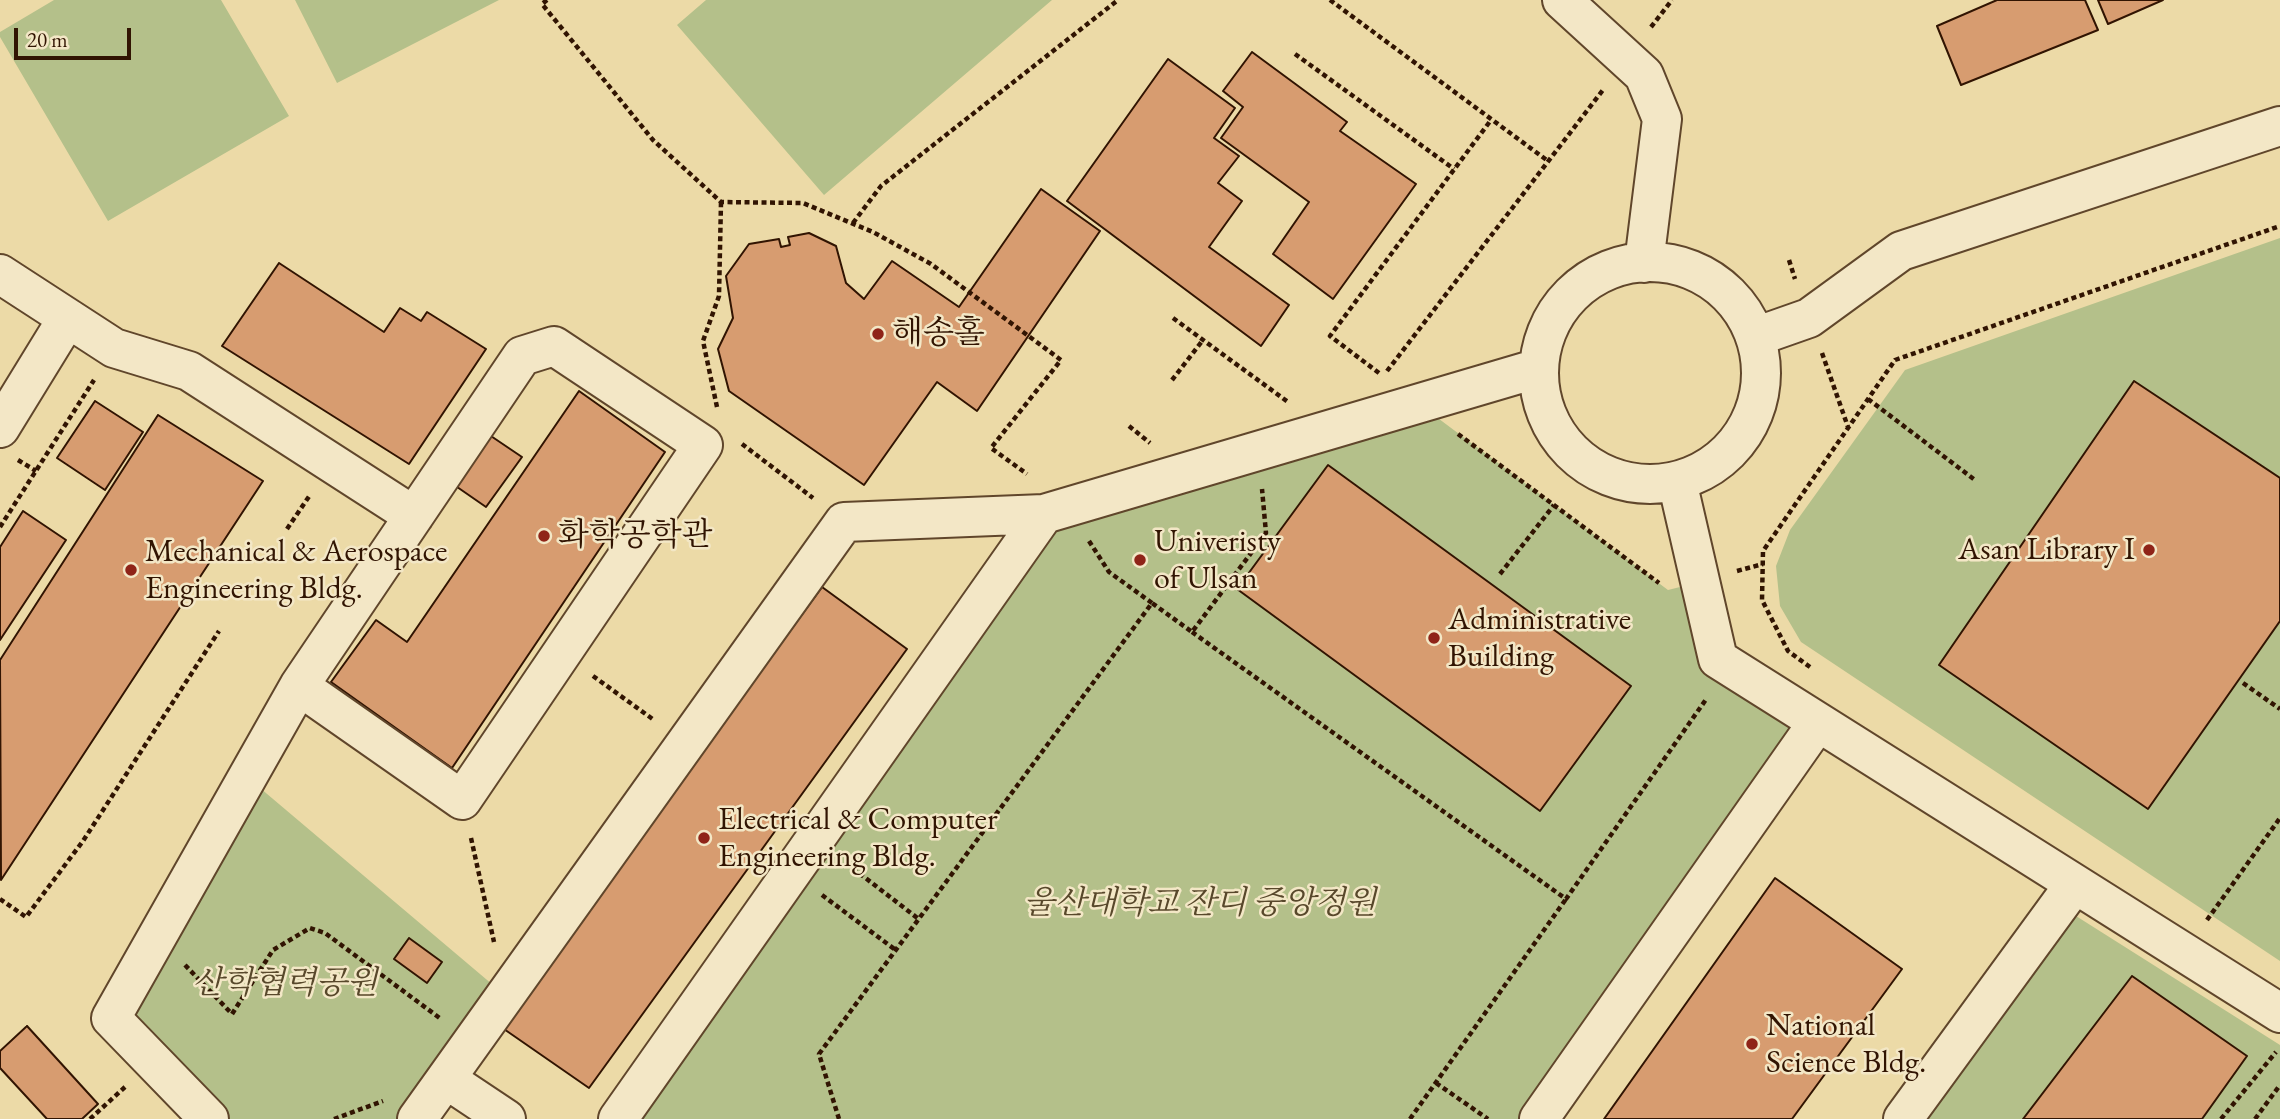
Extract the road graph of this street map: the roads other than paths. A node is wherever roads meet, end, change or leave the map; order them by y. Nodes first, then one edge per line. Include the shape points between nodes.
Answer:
1 (1562, 0) edge
2 (2280, 126) edge
3 (1644, 263) junction
4 (0, 274) edge
5 (67, 320) junction
6 (1755, 337) junction
7 (1539, 368) junction
8 (0, 428) edge
9 (1677, 481) junction
10 (1055, 510) junction
11 (414, 516) junction
12 (299, 686) junction
13 (1818, 723) junction
14 (2074, 885) junction
15 (2280, 1013) edge
16 (446, 1079) junction
17 (209, 1119) edge
18 (417, 1119) edge
19 (506, 1119) edge
20 (618, 1119) edge
21 (1539, 1119) edge
22 (1903, 1119) edge

1 - 3 street via 1644,75 1662,119
2 - 6 street via 1901,251 1809,318
3 - 6 street via 1663,262 1697,271 1726,290 1748,318
3 - 7 street via 1595,276 1567,299 1548,328
4 - 5 street
5 - 8 street
5 - 11 street via 114,348 189,370
6 - 9 street via 1762,386 1751,423 1727,454 1695,476
7 - 9 street via 1541,401 1557,436 1584,464 1619,481 1658,486
7 - 10 street
9 - 13 street via 1718,659
10 - 16 street via 844,522
10 - 20 street
11 - 12 street
11 - 12 street via 523,356 554,346 703,445 462,800
12 - 17 street via 111,1018
13 - 14 street
13 - 21 street
14 - 15 street
14 - 22 street
16 - 18 street
16 - 19 street

